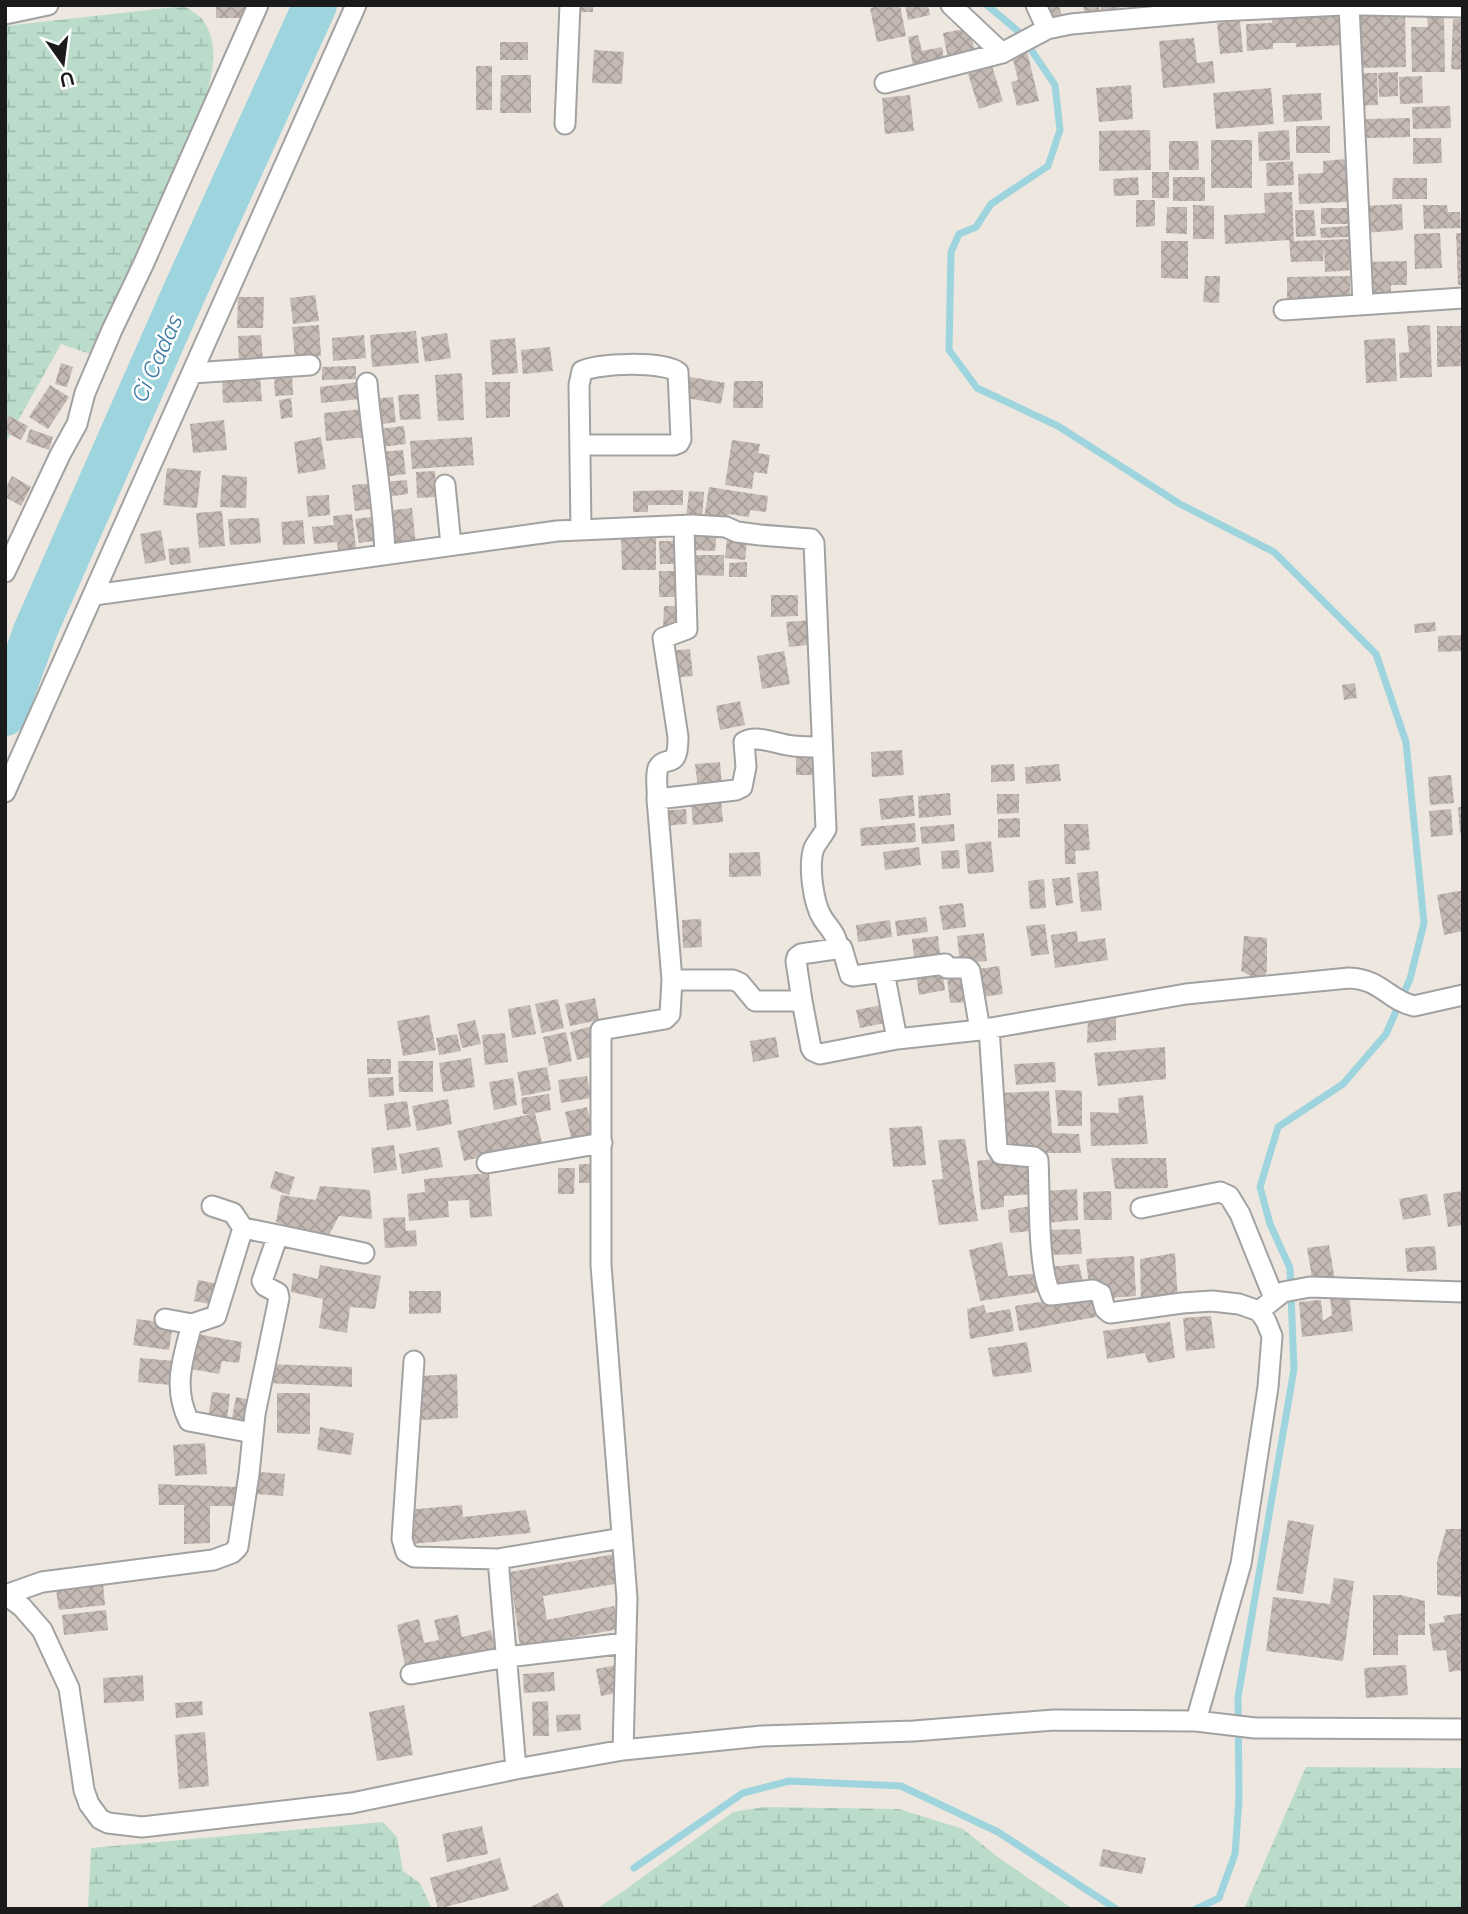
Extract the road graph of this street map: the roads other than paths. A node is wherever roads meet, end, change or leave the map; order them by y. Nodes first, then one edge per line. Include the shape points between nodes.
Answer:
1 (258, 5) edge
2 (356, 5) edge
3 (570, 5) edge
4 (951, 5) edge
5 (1036, 5) edge
6 (1347, 5) edge
7 (1362, 5) edge
8 (40, 6) edge
9 (1463, 7) edge
10 (5, 14) edge
11 (1043, 31) junction
12 (1006, 51) junction
13 (885, 83) dead end
14 (565, 124) dead end
15 (1463, 298) edge
16 (1363, 304) junction
17 (1284, 310) dead end
18 (310, 365) dead end
19 (192, 373) junction
20 (367, 383) dead end
21 (580, 446) junction
22 (445, 485) dead end
23 (684, 527) junction
24 (581, 530) junction
25 (451, 545) junction
26 (385, 554) junction
27 (5, 572) edge
28 (93, 595) junction
29 (822, 747) junction
30 (5, 792) edge
31 (657, 799) junction
32 (839, 948) junction
33 (884, 972) junction
34 (672, 980) junction
35 (1463, 995) edge
36 (802, 1001) junction
37 (984, 1029) junction
38 (897, 1039) junction
39 (603, 1143) junction
40 (486, 1163) dead end
41 (212, 1206) dead end
42 (1141, 1208) dead end
43 (243, 1228) junction
44 (278, 1235) junction
45 (364, 1253) dead end
46 (1463, 1292) edge
47 (1285, 1293) junction
48 (1259, 1311) junction
49 (165, 1319) dead end
50 (192, 1324) junction
51 (414, 1361) dead end
52 (253, 1433) junction
53 (622, 1538) junction
54 (498, 1559) junction
55 (7, 1594) edge
56 (626, 1643) junction
57 (507, 1657) junction
58 (411, 1674) dead end
59 (1202, 1722) junction
60 (1463, 1729) edge
61 (623, 1750) junction
62 (516, 1769) junction

1 - 27 street via 112,330 85,393 78,424
2 - 19 street
3 - 14 street
4 - 12 street
5 - 11 street
6 - 11 street via 1104,20
6 - 16 street
7 - 9 street
8 - 10 street
11 - 12 street
12 - 13 street
15 - 16 street
16 - 17 street
18 - 19 street
19 - 28 street
20 - 26 street
21 - 21 street via 582,371 635,365 671,367 678,372 679,443
21 - 24 street
22 - 25 street
23 - 24 street
23 - 29 street via 726,527 760,536 806,537 814,543
23 - 31 street via 687,629 663,638 678,754 659,766
24 - 25 street
25 - 26 street
26 - 28 street
28 - 30 street
29 - 31 street via 747,740 742,787
29 - 32 street via 826,829 814,848 811,868 822,918 834,931
31 - 34 street
32 - 33 street via 852,976
32 - 36 street via 797,957
33 - 37 street via 940,963 950,969 967,968
33 - 38 street
34 - 36 street via 733,980 755,1001
34 - 39 street via 670,1014 665,1019 601,1030
35 - 37 street via 1406,1004 1364,979 1335,979 1186,994
36 - 38 street via 811,1048 817,1053
37 - 38 street
37 - 48 street via 997,1148 1001,1154 1038,1160 1042,1253 1051,1295 1093,1290 1101,1294 1110,1313 1212,1301
39 - 40 street
39 - 53 street via 601,1265
41 - 43 street via 233,1213
42 - 47 street via 1220,1192 1229,1196
43 - 44 street
43 - 50 street via 218,1313
44 - 45 street
44 - 52 street via 262,1281 279,1296
46 - 47 street via 1329,1286
47 - 48 street
48 - 59 street via 1272,1336 1268,1387 1241,1563
49 - 50 street
50 - 52 street via 178,1382 188,1421
51 - 54 street via 402,1539 406,1552 414,1557
52 - 55 street via 241,1539 232,1553 213,1560 42,1582
53 - 54 street
53 - 56 street
54 - 57 street
55 - 62 street via 42,1630 69,1688 85,1798 108,1823 142,1827 352,1804
56 - 57 street
56 - 61 street
57 - 58 street
57 - 62 street
59 - 60 street via 1255,1728
59 - 61 street via 1054,1720 762,1736
61 - 62 street

